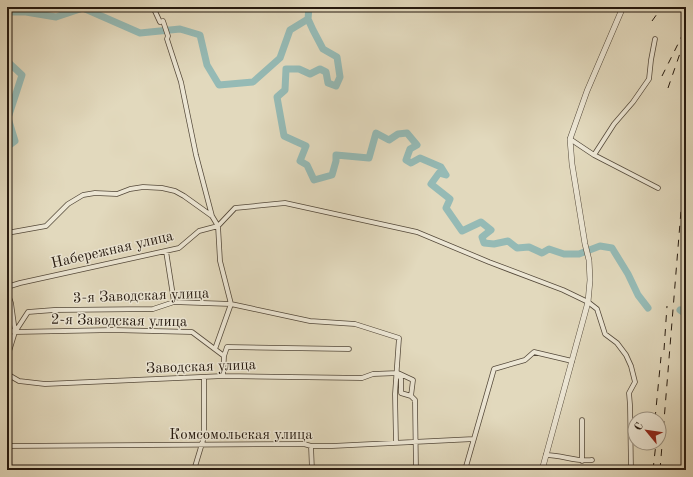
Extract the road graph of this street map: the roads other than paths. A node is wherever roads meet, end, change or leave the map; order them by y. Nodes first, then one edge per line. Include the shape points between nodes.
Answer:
1 (153, 7) edge
2 (623, 7) edge
3 (655, 39) dead end
4 (570, 139) junction
5 (594, 155) junction
6 (658, 188) dead end
7 (212, 216) junction
8 (218, 226) junction
9 (7, 233) edge
10 (166, 250) junction
11 (7, 262) edge
12 (7, 286) edge
13 (7, 292) edge
14 (174, 302) junction
15 (588, 302) junction
16 (231, 304) junction
17 (7, 330) edge
18 (15, 332) junction
19 (214, 349) junction
20 (349, 349) dead end
21 (224, 356) junction
22 (7, 358) edge
23 (572, 361) junction
24 (7, 374) edge
25 (398, 374) junction
26 (223, 376) junction
27 (204, 378) junction
28 (411, 396) junction
29 (582, 420) dead end
30 (474, 439) junction
31 (416, 442) junction
32 (396, 443) junction
33 (201, 445) junction
34 (7, 446) edge
35 (311, 446) junction
36 (546, 454) junction
37 (592, 460) dead end
38 (582, 461) junction
39 (194, 470) edge
40 (312, 470) edge
41 (416, 470) edge
42 (465, 470) edge
43 (542, 470) edge
44 (631, 470) edge

1 - 7 street via 160,22 163,21 182,82 196,155
2 - 4 street via 587,91
3 - 5 street via 648,79
4 - 5 street
4 - 15 street via 589,260
5 - 6 street
7 - 8 street
7 - 9 street via 175,191 143,187 117,194 95,193 83,196 68,204 46,226
8 - 10 street, Набережная улица via 199,231 179,248
8 - 15 street via 235,208 284,203 418,232
8 - 16 street via 220,261
10 - 12 street, Набережная улица
10 - 14 street
11 - 12 street
13 - 18 street
14 - 16 street, 3-я Заводская улица
14 - 18 street, 3-я Заводская улица via 152,309 28,312
15 - 23 street
15 - 44 street via 596,309 604,334 617,343 631,366 635,382 629,393
16 - 19 street
16 - 25 street, 3-я Заводская улица via 310,321 355,324 399,338
17 - 18 street, 2-я Заводская улица
18 - 19 street, 2-я Заводская улица via 192,332
18 - 22 street
19 - 21 street, 2-я Заводская улица
20 - 21 street via 227,347
21 - 26 street
23 - 30 street via 534,352 525,360 494,369
23 - 36 street
24 - 27 street, Заводская улица via 20,381 45,384
25 - 26 street, Заводская улица via 373,374 362,378
25 - 28 street via 401,379 401,393
25 - 28 street via 413,380
25 - 32 street via 395,394
26 - 27 street, Заводская улица
27 - 33 street via 204,437
28 - 31 street via 415,400
29 - 38 street
30 - 31 street, Комсомольская улица
30 - 42 street
31 - 32 street, Комсомольская улица
31 - 41 street
32 - 35 street, Комсомольская улица
33 - 34 street, Комсомольская улица
33 - 35 street, Комсомольская улица
33 - 39 street
35 - 40 street
36 - 38 street
36 - 43 street
37 - 38 street

